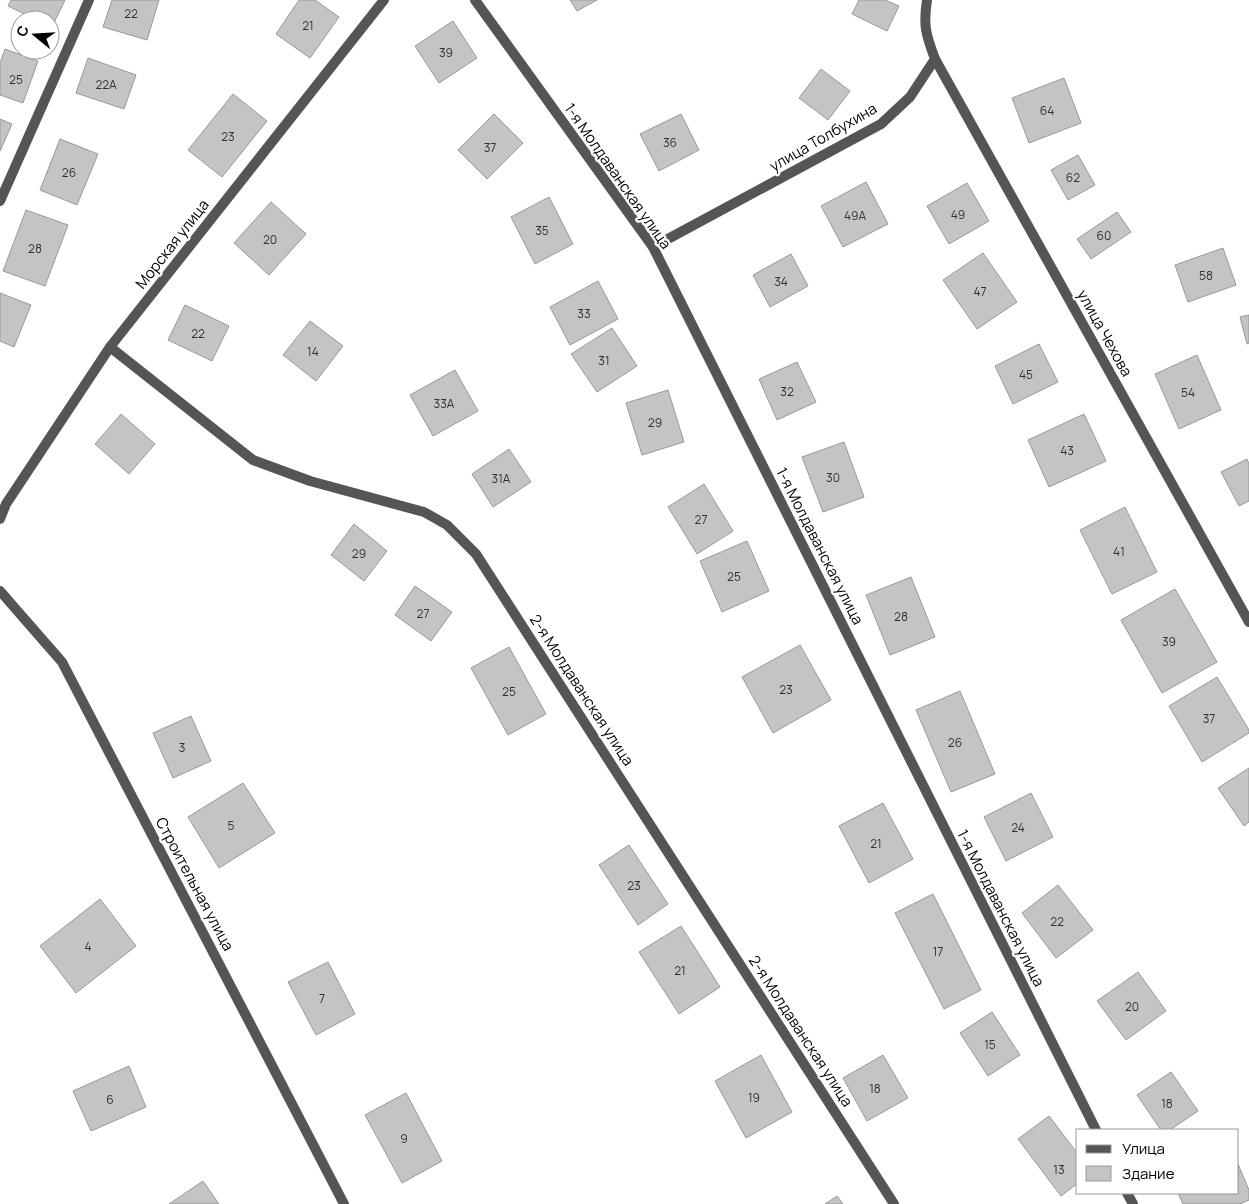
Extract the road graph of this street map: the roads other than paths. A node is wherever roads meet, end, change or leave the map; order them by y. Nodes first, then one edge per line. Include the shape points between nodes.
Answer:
1 (89, 0) edge
2 (384, 0) edge
3 (475, 0) edge
4 (927, 0) edge
5 (935, 59) junction
6 (0, 201) edge
7 (653, 247) junction
8 (110, 347) junction
9 (0, 519) edge
10 (0, 591) edge
11 (1249, 622) edge
12 (1095, 1129) edge
13 (344, 1204) edge
14 (894, 1204) edge

1 - 6 street
2 - 8 street, Морская улица
3 - 7 street, 1-я Молдаванская улица
4 - 5 street via 925,31
5 - 7 street, улица Толбухина via 910,97 881,124
5 - 11 street, улица Чехова
7 - 12 street, 1-я Молдаванская улица
8 - 9 street, Морская улица via 6,504
8 - 14 street, 2-я Молдаванская улица via 253,460 310,481 424,512 447,525 476,554
10 - 13 street, Строительная улица via 62,662

